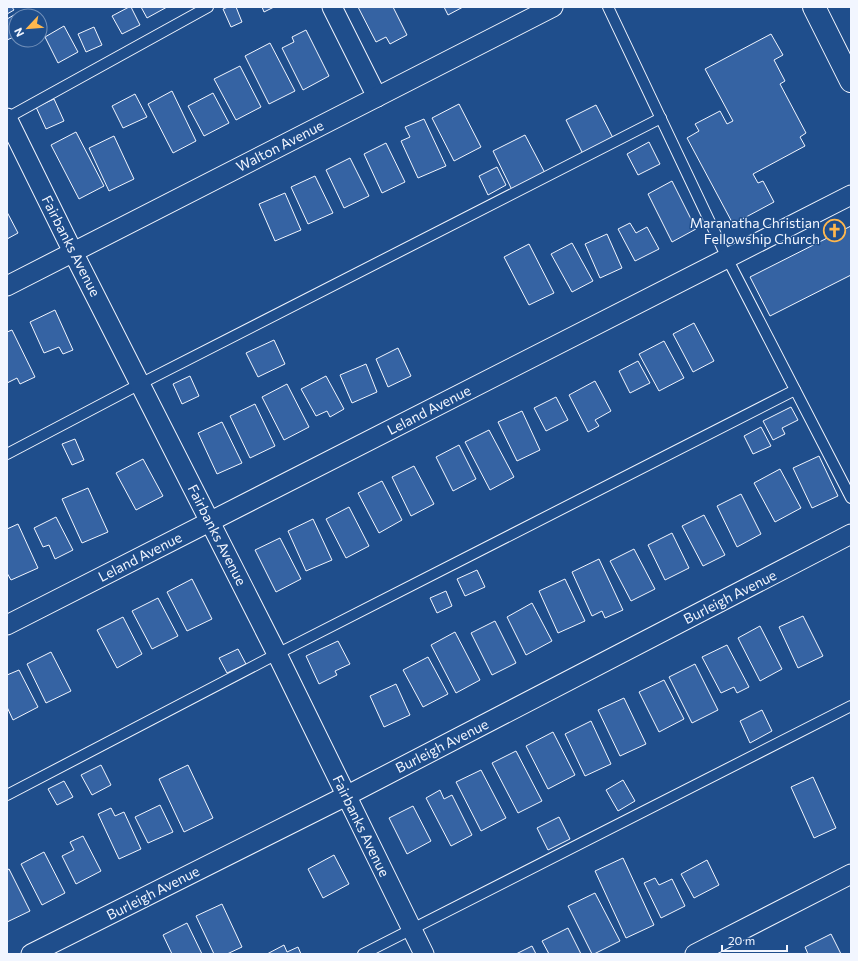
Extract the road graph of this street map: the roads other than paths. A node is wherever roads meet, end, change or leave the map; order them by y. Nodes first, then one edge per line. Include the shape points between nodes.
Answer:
1 (208, 7) edge
2 (332, 7) edge
3 (553, 7) edge
4 (608, 7) edge
5 (814, 7) edge
6 (851, 80) edge
7 (377, 97) junction
8 (7, 118) edge
9 (661, 118) junction
10 (851, 195) edge
11 (73, 252) junction
12 (727, 258) junction
13 (7, 286) edge
14 (140, 384) junction
15 (795, 390) junction
16 (7, 454) edge
17 (851, 498) edge
18 (210, 521) junction
19 (851, 534) edge
20 (7, 625) edge
21 (276, 654) junction
22 (851, 706) edge
23 (7, 795) edge
24 (346, 796) junction
25 (851, 874) edge
26 (412, 929) junction
27 (31, 954) edge
28 (363, 954) edge
29 (424, 954) edge
30 (695, 954) edge

1 - 8 lane
2 - 7 street
3 - 7 street, Walton Avenue
4 - 9 lane
5 - 6 street
7 - 11 street, Walton Avenue
8 - 11 street, Fairbanks Avenue
9 - 12 lane
9 - 14 lane
10 - 12 street, Leland Avenue
11 - 13 street, Walton Avenue
11 - 14 street, Fairbanks Avenue
12 - 15 lane
12 - 18 street, Leland Avenue
14 - 16 lane
14 - 18 street, Fairbanks Avenue
15 - 17 lane
15 - 21 lane
18 - 20 street, Leland Avenue
18 - 21 street, Fairbanks Avenue
19 - 24 street, Burleigh Avenue
21 - 23 lane
21 - 24 street, Fairbanks Avenue
22 - 26 lane
24 - 26 street, Fairbanks Avenue
24 - 27 street, Burleigh Avenue
25 - 30 street
26 - 28 lane
26 - 29 street, Fairbanks Avenue

